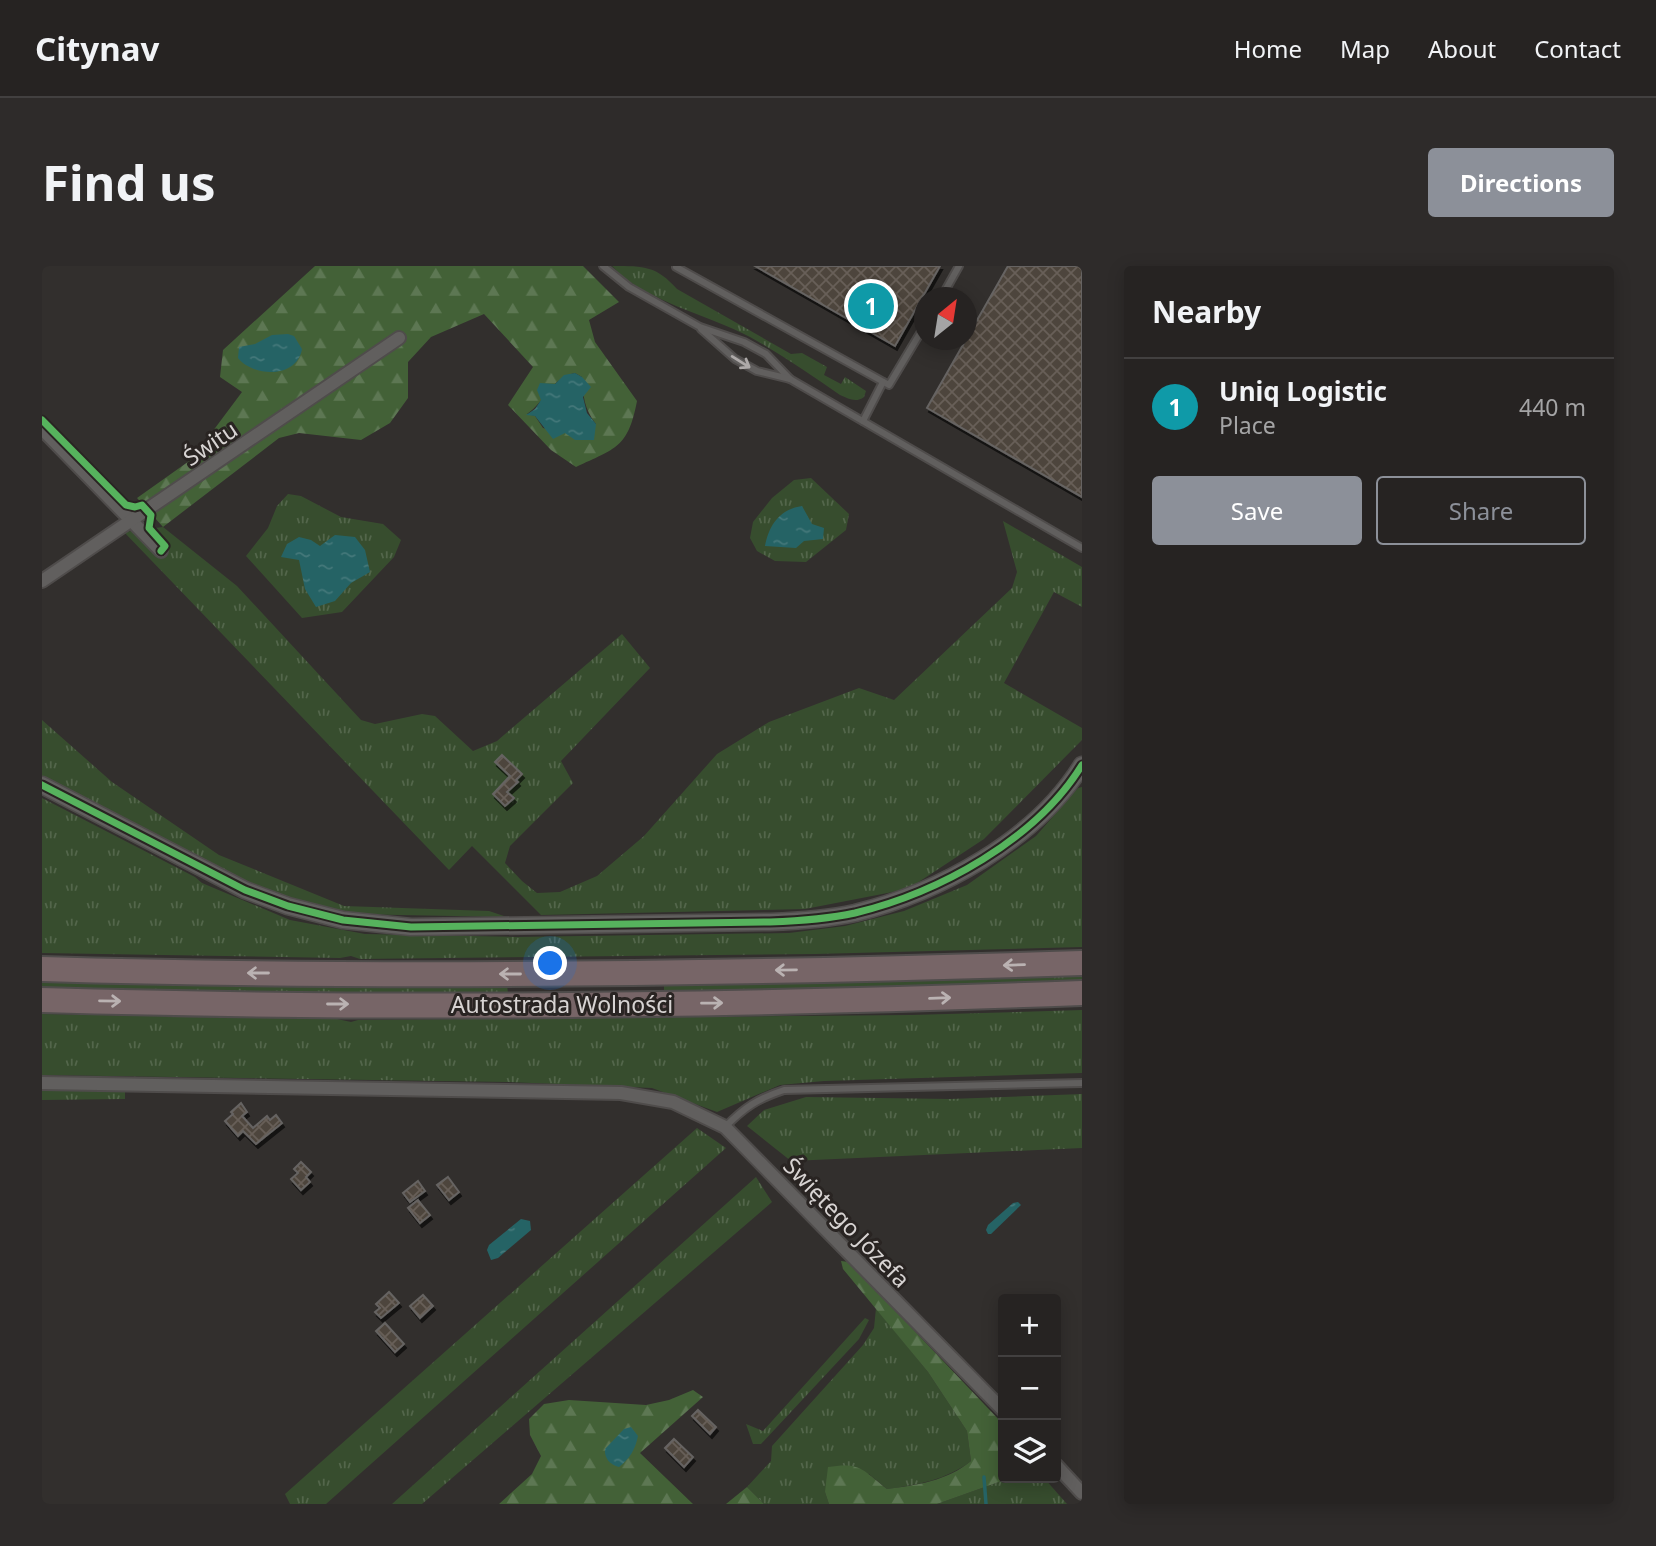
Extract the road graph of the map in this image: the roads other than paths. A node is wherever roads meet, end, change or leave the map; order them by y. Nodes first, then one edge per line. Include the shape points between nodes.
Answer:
1 (603, 266) edge
2 (959, 266) edge
3 (676, 267) edge
4 (947, 287) edge
5 (700, 327) junction
6 (400, 338) dead end
7 (914, 343) edge
8 (790, 379) junction
9 (883, 382) junction
10 (863, 421) junction
11 (42, 429) edge
12 (131, 519) junction
13 (1082, 548) edge
14 (161, 551) dead end
15 (42, 581) edge
16 (1081, 769) edge
17 (42, 785) edge
18 (1082, 963) edge
19 (42, 969) edge
20 (1082, 993) edge
21 (42, 1000) edge
22 (42, 1083) edge
23 (1082, 1083) edge
24 (725, 1127) junction
25 (998, 1405) edge
26 (1061, 1470) edge
27 (1082, 1493) edge

1 - 5 lane via 629,287
2 - 4 lane
3 - 9 lane
5 - 8 lane via 766,354
5 -> 8 lane via 735,359 757,371
6 - 12 street, Świtu
7 - 9 lane via 889,385
8 - 10 lane
9 - 10 lane
10 - 13 lane
11 - 12 street
12 - 14 street
12 - 15 street, Świtu
16 - 17 street via 1013,838 946,881 854,913 770,922 411,927 343,920 245,890
18 -> 19 highway, Autostrada Wolności via 525,974
21 -> 20 highway, Autostrada Wolności via 559,1004
22 - 24 street, Świętego Józefa via 640,1096 673,1102
23 - 24 lane via 784,1090 751,1103
24 - 25 street, Świętego Józefa
26 - 27 street

